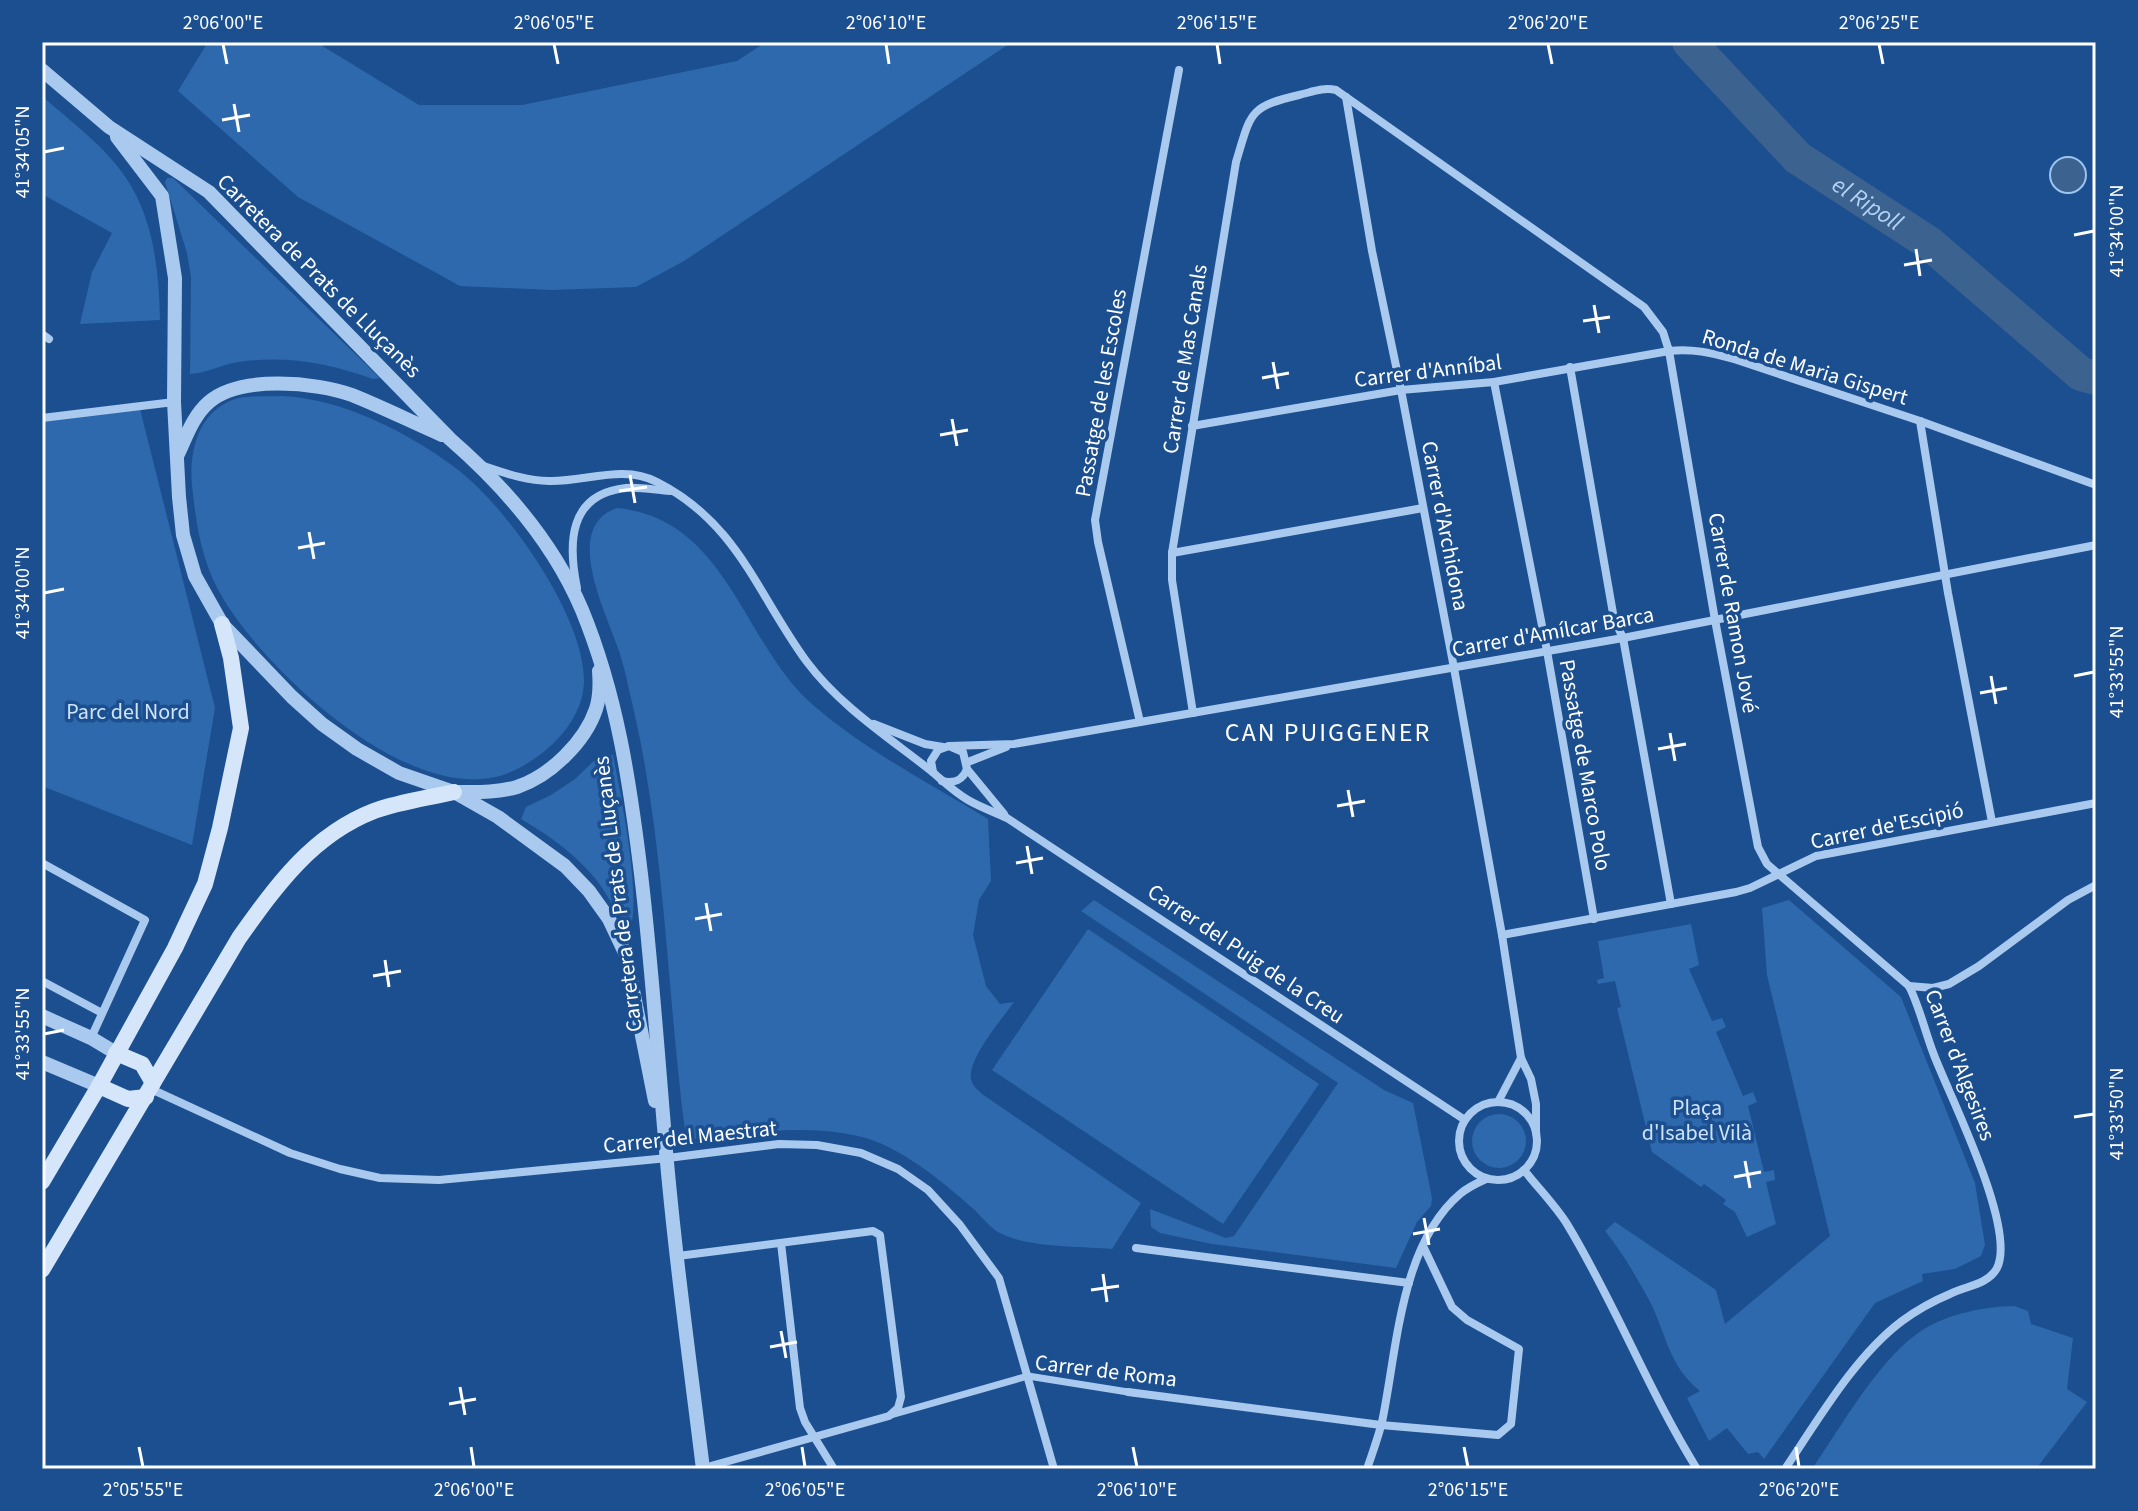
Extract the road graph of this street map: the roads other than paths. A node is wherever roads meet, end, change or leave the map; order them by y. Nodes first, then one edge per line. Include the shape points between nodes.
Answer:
1 (42, 70) edge
2 (1179, 70) dead end
3 (1346, 97) junction
4 (109, 127) junction
5 (1669, 351) junction
6 (1570, 367) junction
7 (1494, 382) junction
8 (1401, 390) junction
9 (174, 402) junction
10 (42, 418) edge
11 (1920, 421) junction
12 (1192, 426) junction
13 (450, 439) junction
14 (176, 458) junction
15 (480, 465) junction
16 (2096, 485) edge
17 (670, 491) junction
18 (1423, 508) junction
19 (2096, 545) edge
20 (1172, 553) junction
21 (1945, 575) junction
22 (581, 609) junction
23 (1715, 620) junction
24 (222, 624) junction
25 (1623, 638) junction
26 (1547, 651) junction
27 (599, 659) junction
28 (1454, 668) junction
29 (1193, 713) junction
30 (866, 721) junction
31 (1140, 722) junction
32 (1014, 744) junction
33 (946, 746) junction
34 (968, 765) junction
35 (933, 772) junction
36 (941, 781) junction
37 (454, 792) junction
38 (2096, 803) edge
39 (1007, 818) junction
40 (1992, 822) junction
41 (42, 863) edge
42 (1779, 875) junction
43 (2096, 885) edge
44 (1671, 904) junction
45 (1594, 919) junction
46 (1502, 935) junction
47 (42, 981) edge
48 (1909, 986) junction
49 (102, 1013) junction
50 (42, 1016) edge
51 (91, 1038) junction
52 (116, 1053) junction
53 (1521, 1058) junction
54 (42, 1062) edge
55 (99, 1086) junction
56 (150, 1090) junction
57 (1498, 1102) junction
58 (1465, 1120) junction
59 (664, 1127) junction
60 (1536, 1133) junction
61 (668, 1158) junction
62 (1524, 1170) junction
63 (1486, 1179) junction
64 (42, 1182) edge
65 (781, 1243) junction
66 (1423, 1246) junction
67 (1136, 1248) dead end
68 (678, 1256) junction
69 (42, 1270) edge
70 (1409, 1283) junction
71 (1028, 1376) junction
72 (1128, 1392) joint
73 (889, 1416) junction
74 (1381, 1425) junction
75 (815, 1436) junction
76 (702, 1469) edge
77 (834, 1469) edge
78 (1054, 1469) edge
79 (1367, 1469) edge
80 (1697, 1469) edge
81 (1785, 1469) edge

1 - 4 street, Carretera de Prats de Lluçanès
2 - 31 street, Passatge de les Escoles via 1095,520
3 - 5 street, Ronda de Maria Gispert via 1644,307 1663,332
3 - 8 street, Carrer d'Archidona
3 - 12 street, Carrer de Mas Canals via 1327,87 1270,102 1255,111 1245,130
4 - 9 street, Carretera de Prats de Lluçanès via 162,196 175,278
4 - 13 street, Carretera de Prats de Lluçanès via 209,192
5 - 6 street, Carrer d'Anníbal
5 - 11 street, Ronda de Maria Gispert via 1704,351 1734,359
5 - 23 street, Carrer de Ramon Jové
6 - 7 street, Carrer d'Anníbal
6 - 25 street via 1614,619
7 - 8 street, Carrer d'Anníbal
7 - 26 street, Passatge de Marco Polo
8 - 12 street, Carrer d'Anníbal
8 - 18 street, Carrer d'Archidona
9 - 10 street
9 - 14 street, Carretera de Prats de Lluçanès
11 - 16 street, Ronda de Maria Gispert
11 - 21 street
12 - 20 street, Carrer de Mas Canals
13 - 14 street, Carretera de Prats de Lluçanès via 350,394 312,385 260,384 212,399 196,416
13 - 15 street, Carretera de Prats de Lluçanès
14 - 24 street, Carretera de Prats de Lluçanès via 183,535 195,576
15 - 17 street via 531,480 632,474
15 - 22 street, Carretera de Prats de Lluçanès via 544,541
17 - 22 street via 611,491 586,506 572,544
17 - 30 street via 715,523 808,664
18 - 20 street
18 - 28 street, Carrer d'Archidona
19 - 21 street, Carrer d'Amílcar Barca
20 - 29 street, Carrer de Mas Canals
21 - 23 street, Carrer d'Amílcar Barca
21 - 40 street
22 - 27 street, Carretera de Prats de Lluçanès
23 - 25 street, Carrer d'Amílcar Barca
23 - 42 street, Carrer de Ramon Jové via 1758,847
24 - 37 street, Carretera de Prats de Lluçanès via 292,697 357,749 399,773
24 - 52 main road via 241,728 235,763 205,884
25 - 26 street, Carrer d'Amílcar Barca
25 - 44 street
26 - 28 street, Carrer d'Amílcar Barca
26 - 45 street, Passatge de Marco Polo
27 - 37 street, Carretera de Prats de Lluçanès via 596,710 564,756 516,787
27 - 59 street, Carretera de Prats de Lluçanès via 613,697 634,815
28 - 29 street, Carrer d'Amílcar Barca
28 - 46 street, Carrer d'Archidona
29 - 31 street, Carrer d'Amílcar Barca
30 - 33 street via 925,744
30 - 35 street
31 - 32 street, Carrer d'Amílcar Barca
32 - 33 street, Carrer d'Amílcar Barca
32 - 34 street, Carrer d'Amílcar Barca
33 - 34 street via 963,752
33 - 35 street via 931,761
34 - 36 street via 958,781
34 - 39 street, Carrer del Puig de la Creu
35 - 36 street
36 - 39 street, Carrer del Puig de la Creu
37 - 56 main road via 376,811 335,831 303,856 239,938
37 - 59 street, Carretera de Prats de Lluçanès via 565,866 609,919 629,964
38 - 40 street, Carrer de'Escipió
39 - 58 street, Carrer del Puig de la Creu
40 - 42 street, Carrer de'Escipió via 1816,856
41 - 49 street via 145,920
42 - 44 street, Carrer de'Escipió via 1750,888
42 - 48 street, Carrer d'Algesires
43 - 48 street via 1949,984
44 - 45 street, Carrer de'Escipió
45 - 46 street, Carrer de'Escipió
46 - 53 street, Carrer d'Archidona
47 - 49 street
48 - 81 street, Carrer d'Algesires via 1990,1194 1998,1264 1992,1276 1915,1311 1881,1339
49 - 51 street
50 - 51 street
51 - 52 street
52 - 55 main road
52 - 56 main road via 142,1064
53 - 57 street
53 - 60 street, Carrer d'Archidona via 1536,1104
54 - 55 street
55 - 56 main road via 128,1099
55 - 64 main road
56 - 61 street, Carrer del Maestrat via 290,1153 380,1178 439,1180
56 - 69 main road
57 - 58 street via 1485,1104
57 - 60 street via 1522,1110
58 - 63 street via 1461,1155
59 - 61 street, Carretera de Prats de Lluçanès
60 - 62 street via 1536,1152
61 - 68 street, Carretera de Prats de Lluçanès
61 - 71 street, Carrer del Maestrat via 757,1146 817,1145 861,1153 898,1169 928,1190 999,1278
62 - 63 street via 1513,1178
62 - 80 street via 1565,1221
63 - 66 street via 1459,1195
65 - 68 street
65 - 73 street via 873,1231 880,1235 901,1397
65 - 75 street via 800,1408
66 - 70 street
66 - 74 street, Carrer de Roma via 1452,1307 1519,1349 1511,1424 1498,1435
67 - 70 street
68 - 76 street, Carretera de Prats de Lluçanès
70 - 74 street
71 - 72 street, Carrer de Roma
71 - 73 street, Carrer de Roma
71 - 78 street, Carrer del Maestrat
72 - 74 street, Carrer de Roma
73 - 75 street, Carrer de Roma
74 - 79 street
75 - 76 street, Carrer de Roma
75 - 77 street

